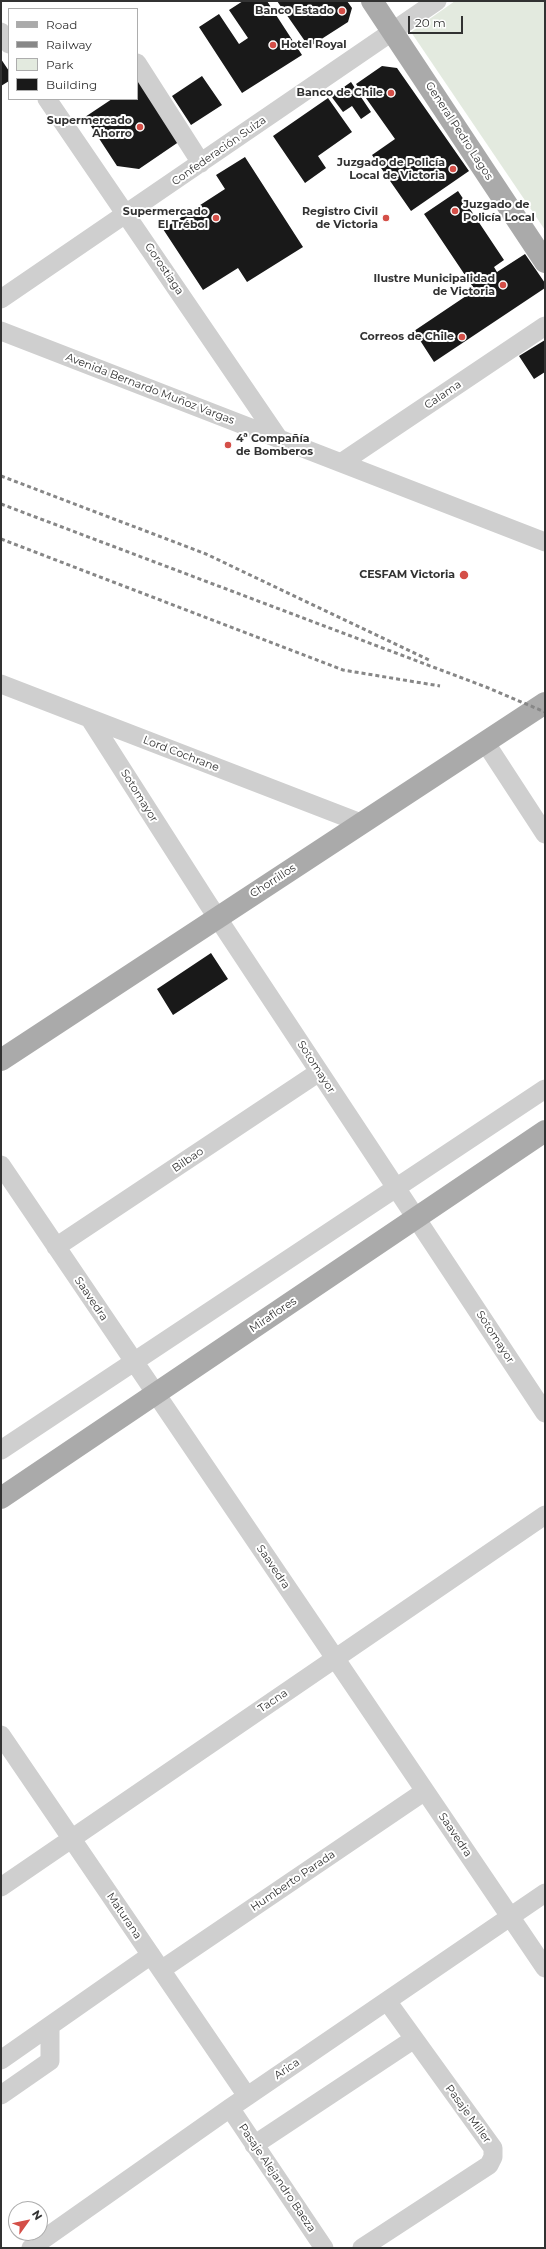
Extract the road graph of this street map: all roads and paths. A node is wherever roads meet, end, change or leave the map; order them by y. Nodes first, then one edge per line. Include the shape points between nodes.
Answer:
1 (372, 1) edge
2 (437, 1) edge
3 (393, 31) junction
4 (1, 32) edge
5 (8, 42) edge
6 (138, 64) edge
7 (48, 100) edge
8 (202, 163) junction
9 (127, 214) junction
10 (545, 262) edge
11 (1, 299) edge
12 (545, 326) edge
13 (1, 331) edge
14 (279, 439) junction
15 (341, 463) junction
16 (545, 542) edge
17 (1, 684) edge
18 (545, 703) edge
19 (90, 719) junction
20 (486, 742) junction
21 (361, 823) junction
22 (545, 834) edge
23 (218, 918) junction
24 (1, 1060) edge
25 (319, 1072) junction
26 (545, 1088) edge
27 (545, 1131) edge
28 (1, 1165) edge
29 (396, 1189) junction
30 (417, 1219) junction
31 (56, 1247) junction
32 (134, 1362) junction
33 (156, 1394) junction
34 (545, 1413) edge
35 (1, 1450) edge
36 (1, 1498) edge
37 (545, 1516) edge
38 (335, 1658) junction
39 (1, 1735) edge
40 (425, 1791) junction
41 (72, 1839) junction
42 (1, 1887) edge
43 (545, 1893) edge
44 (510, 1917) junction
45 (156, 1963) junction
46 (545, 1968) edge
47 (387, 2001) junction
48 (50, 2026) junction
49 (414, 2039) junction
50 (1, 2060) edge
51 (1, 2095) edge
52 (247, 2096) junction
53 (230, 2108) junction
54 (254, 2145) junction
55 (31, 2248) edge
56 (324, 2248) edge
57 (362, 2248) edge

1 - 3 main road, General Pedro Lagos
2 - 3 street, Confederación Suiza
3 - 8 street, Confederación Suiza
3 - 10 main road, General Pedro Lagos
4 - 5 street
6 - 8 street
7 - 9 street, Gorostiaga
8 - 9 street, Confederación Suiza
9 - 11 street, Confederación Suiza
9 - 14 street, Gorostiaga
12 - 15 street, Calama
13 - 14 street, Avenida Bernardo Muñoz Vargas
14 - 15 street, Avenida Bernardo Muñoz Vargas
15 - 16 street, Avenida Bernardo Muñoz Vargas
17 - 19 street, Lord Cochrane
18 - 20 main road, Chorrillos
19 - 21 street, Lord Cochrane
19 - 23 street, Sotomayor
20 - 21 main road, Chorrillos
20 - 22 street
21 - 23 main road, Chorrillos
23 - 24 main road, Chorrillos
23 - 25 street, Sotomayor
25 - 29 street, Sotomayor
25 - 31 street, Bilbao
26 - 29 street
27 - 30 main road, Miraflores
28 - 31 street, Saavedra
29 - 30 street, Sotomayor
29 - 32 street
30 - 33 main road, Miraflores
30 - 34 street, Sotomayor
31 - 32 street, Saavedra
32 - 33 street, Saavedra
32 - 35 street
33 - 36 main road, Miraflores
33 - 38 street, Saavedra
37 - 38 street, Tacna
38 - 40 street, Saavedra
38 - 41 street, Tacna
39 - 41 street, Maturana
40 - 44 street, Saavedra
40 - 45 street, Humberto Parada
41 - 42 street, Tacna
41 - 45 street, Maturana
43 - 44 street, Arica
44 - 46 street, Saavedra
44 - 47 street, Arica
45 - 48 street, Humberto Parada
45 - 52 street, Maturana
47 - 49 street, Pasaje Miller
47 - 52 street, Arica
48 - 50 street, Humberto Parada
48 - 51 street via 50,2061
49 - 54 street
49 - 57 street, Pasaje Miller via 493,2148 493,2157 489,2165
52 - 53 street, Arica
53 - 54 street, Pasaje Alejandro Baeza
53 - 55 street, Arica
54 - 56 street, Pasaje Alejandro Baeza

